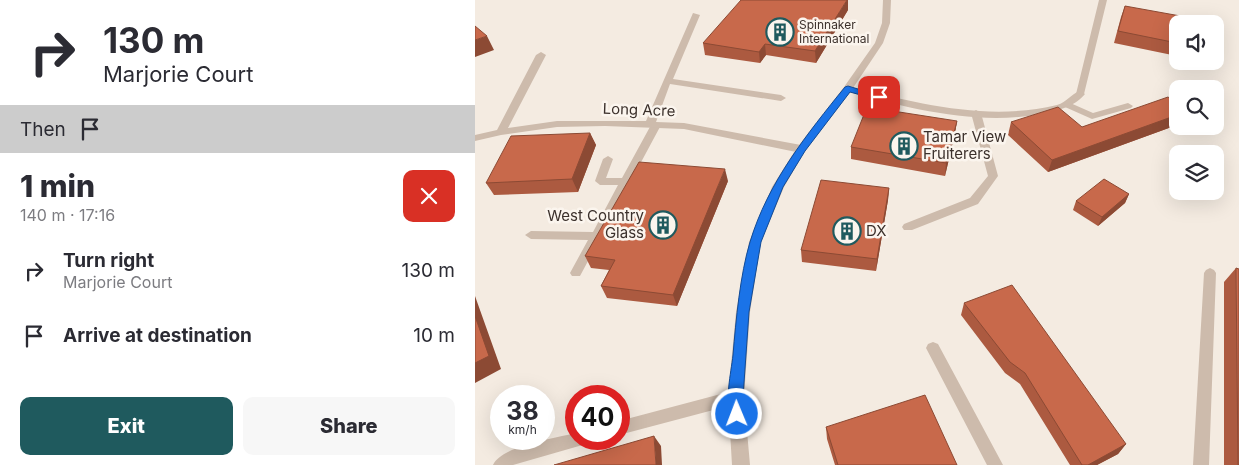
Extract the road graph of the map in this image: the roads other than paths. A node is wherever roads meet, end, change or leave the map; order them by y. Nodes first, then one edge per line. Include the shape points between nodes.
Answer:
1 (887, 0) edge
2 (1103, 0) edge
3 (696, 15) dead end
4 (541, 55) dead end
5 (667, 81) junction
6 (848, 88) junction
7 (1080, 94) joint
8 (781, 98) dead end
9 (1068, 104) junction
10 (1128, 106) dead end
11 (976, 113) junction
12 (653, 125) junction
13 (501, 132) junction
14 (475, 138) edge
15 (801, 149) junction
16 (608, 159) dead end
17 (626, 182) junction
18 (909, 227) dead end
19 (531, 235) dead end
20 (596, 236) junction
21 (576, 272) dead end
22 (1210, 273) dead end
23 (933, 348) dead end
24 (736, 397) junction
25 (630, 425) edge
26 (565, 443) edge
27 (501, 465) edge
28 (741, 465) edge
29 (995, 465) edge
30 (1201, 465) edge

1 - 6 street via 886,23 879,43
2 - 7 lane
3 - 5 street
4 - 13 street
5 - 8 street
5 - 12 street
6 - 11 street via 895,101
6 - 15 street
7 - 9 street
9 - 10 lane via 1092,116
9 - 11 street via 1037,113
11 - 18 lane via 993,176 974,201
12 - 13 street, Long Acre via 557,124
12 - 15 street, Long Acre via 684,126
12 - 17 lane
13 - 14 street, Long Acre
15 - 24 street via 778,187 755,242 743,312
16 - 17 lane via 600,181
17 - 20 lane
19 - 20 lane
20 - 21 lane
22 - 30 lane
23 - 29 lane
24 - 25 lane
24 - 28 street
26 - 27 lane via 510,458

